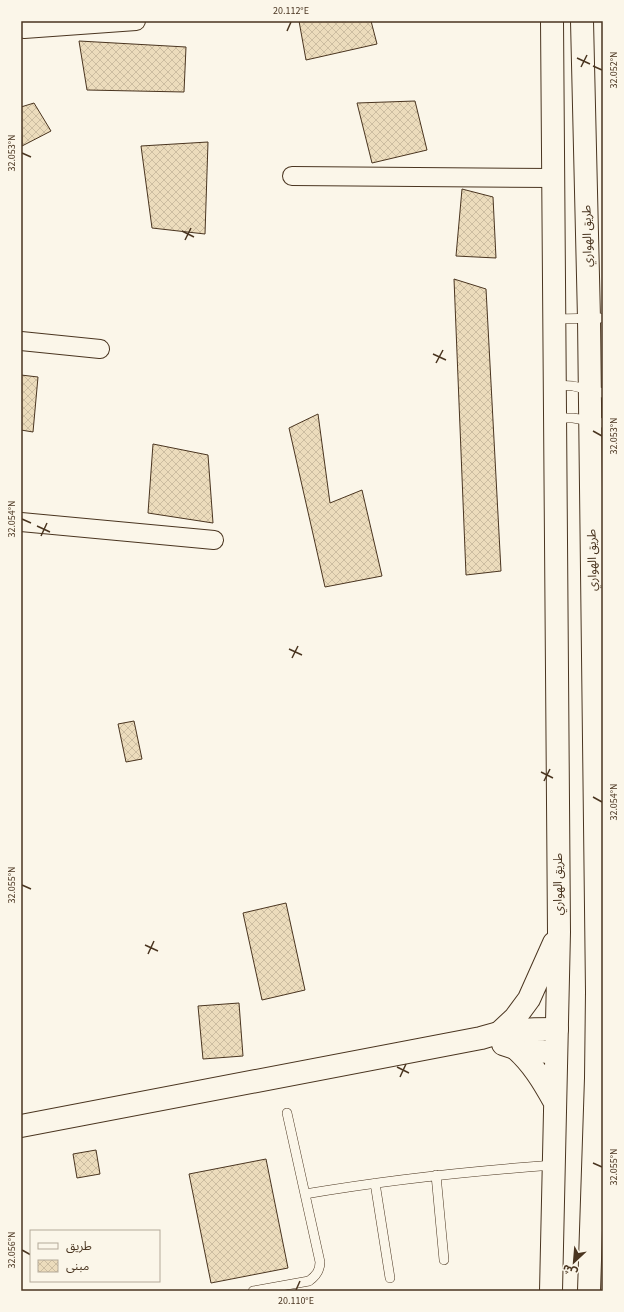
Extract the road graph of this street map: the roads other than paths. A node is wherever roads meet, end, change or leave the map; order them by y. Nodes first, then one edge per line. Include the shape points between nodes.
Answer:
1 (136, 21) edge
2 (552, 21) edge
3 (582, 21) edge
4 (24, 29) dead end
5 (292, 176) dead end
6 (553, 178) junction
7 (596, 318) edge
8 (554, 319) junction
9 (21, 341) edge
10 (100, 349) dead end
11 (555, 385) junction
12 (597, 391) edge
13 (555, 418) junction
14 (597, 422) edge
15 (21, 522) edge
16 (214, 540) dead end
17 (597, 542) edge
18 (598, 700) edge
19 (559, 932) junction
20 (600, 1003) edge
21 (557, 1029) junction
22 (490, 1035) junction
23 (514, 1048) junction
24 (556, 1053) junction
25 (600, 1078) edge
26 (554, 1101) junction
27 (287, 1113) dead end
28 (599, 1117) edge
29 (21, 1126) edge
30 (554, 1165) junction
31 (436, 1175) junction
32 (375, 1183) junction
33 (305, 1194) junction
34 (444, 1260) dead end
35 (390, 1278) dead end
36 (253, 1291) edge
37 (551, 1291) edge
38 (589, 1291) edge

1 - 4 street
2 - 6 main road, طريق الهواري
3 - 7 main road, طريق الهواري
5 - 6 street
6 - 8 main road, طريق الهواري
7 - 8 lane
7 - 12 main road, طريق الهواري
8 - 11 main road, طريق الهواري
9 - 10 street
11 - 12 lane
11 - 13 main road, طريق الهواري
12 - 14 main road, طريق الهواري
13 - 14 lane
13 - 19 main road, طريق الهواري
14 - 17 main road, طريق الهواري
15 - 16 street
17 - 18 main road, طريق الهواري
18 - 20 main road, طريق الهواري
19 - 21 main road, طريق الهواري
19 - 22 main road via 524,1008 515,1018
20 - 25 main road, طريق الهواري
21 - 22 main road via 515,1030
21 - 24 main road, طريق الهواري
22 - 23 main road
22 - 29 main road
23 - 24 main road
23 - 26 main road via 533,1067
24 - 26 main road, طريق الهواري
25 - 28 main road, طريق الهواري
26 - 30 main road, طريق الهواري
27 - 33 lane
28 - 38 main road, طريق الهواري
30 - 31 lane
30 - 37 main road, طريق الهواري
31 - 32 lane
31 - 34 lane
32 - 33 lane
32 - 35 lane
33 - 36 lane via 320,1262 318,1273 309,1281

